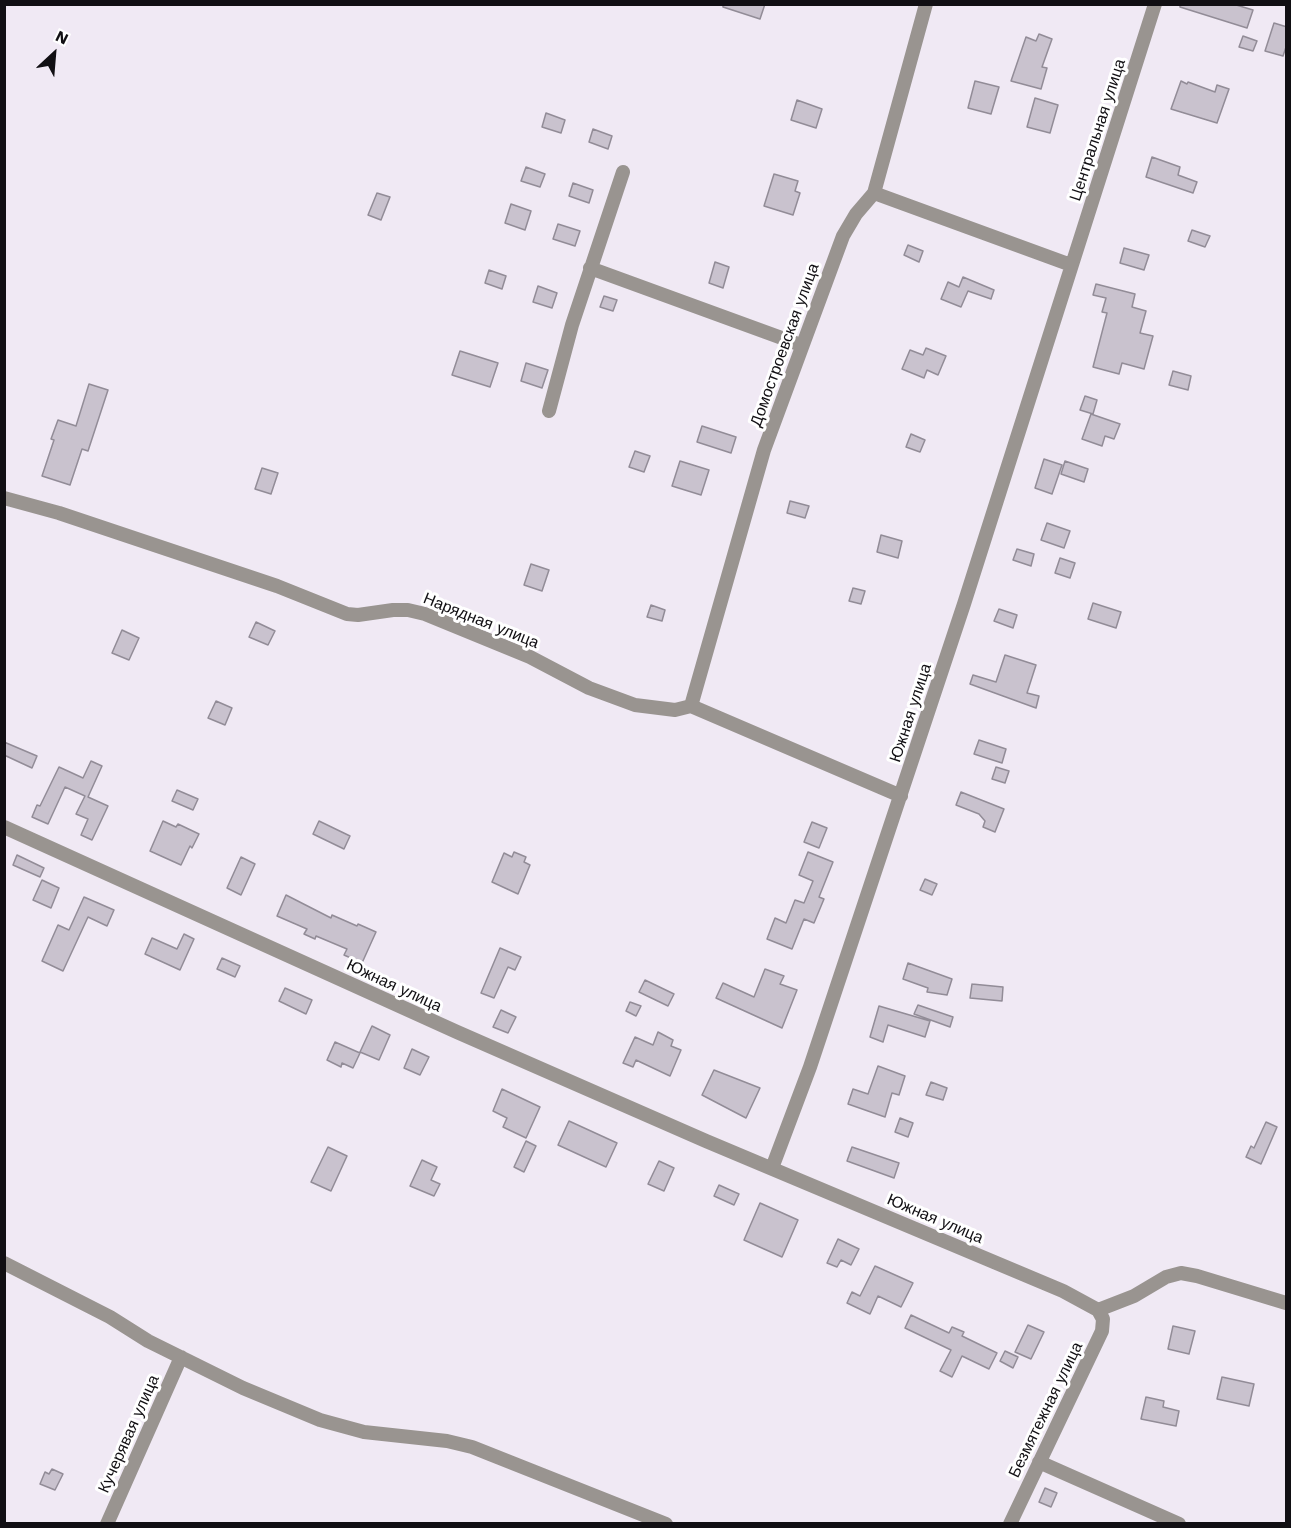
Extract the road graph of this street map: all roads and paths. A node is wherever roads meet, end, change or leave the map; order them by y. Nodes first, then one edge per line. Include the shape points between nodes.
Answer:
1 (926, 4) edge
2 (1155, 4) edge
3 (623, 172) dead end
4 (873, 193) junction
5 (1071, 265) junction
6 (590, 267) junction
7 (801, 345) junction
8 (549, 411) dead end
9 (4, 498) edge
10 (691, 706) junction
11 (901, 796) junction
12 (4, 827) edge
13 (772, 1168) junction
14 (4, 1263) edge
15 (1287, 1303) edge
16 (1098, 1310) junction
17 (181, 1357) junction
18 (1039, 1462) junction
19 (107, 1524) edge
20 (666, 1524) edge
21 (1010, 1524) edge
22 (1179, 1524) edge

1 - 4 street, Домостроевская улица
2 - 5 street, Центральная улица
3 - 6 street
4 - 5 street
4 - 7 street, Домостроевская улица via 843,236
5 - 11 street, Южная улица
6 - 7 street
6 - 8 street
7 - 10 street, Домостроевская улица via 764,450
9 - 10 street, Нарядная улица via 277,586 347,614 393,610 425,614 530,657 588,688 635,705 675,710
10 - 11 street, Нарядная улица
11 - 13 street, Южная улица
12 - 13 street, Южная улица via 457,1032
13 - 16 street, Южная улица
14 - 17 street
15 - 16 street via 1181,1273
16 - 18 street, Безмятежная улица via 1103,1319 1102,1331
17 - 19 street, Кучерявая улица
17 - 20 street via 243,1388 320,1419 364,1432 472,1447
18 - 21 street, Безмятежная улица
18 - 22 street

